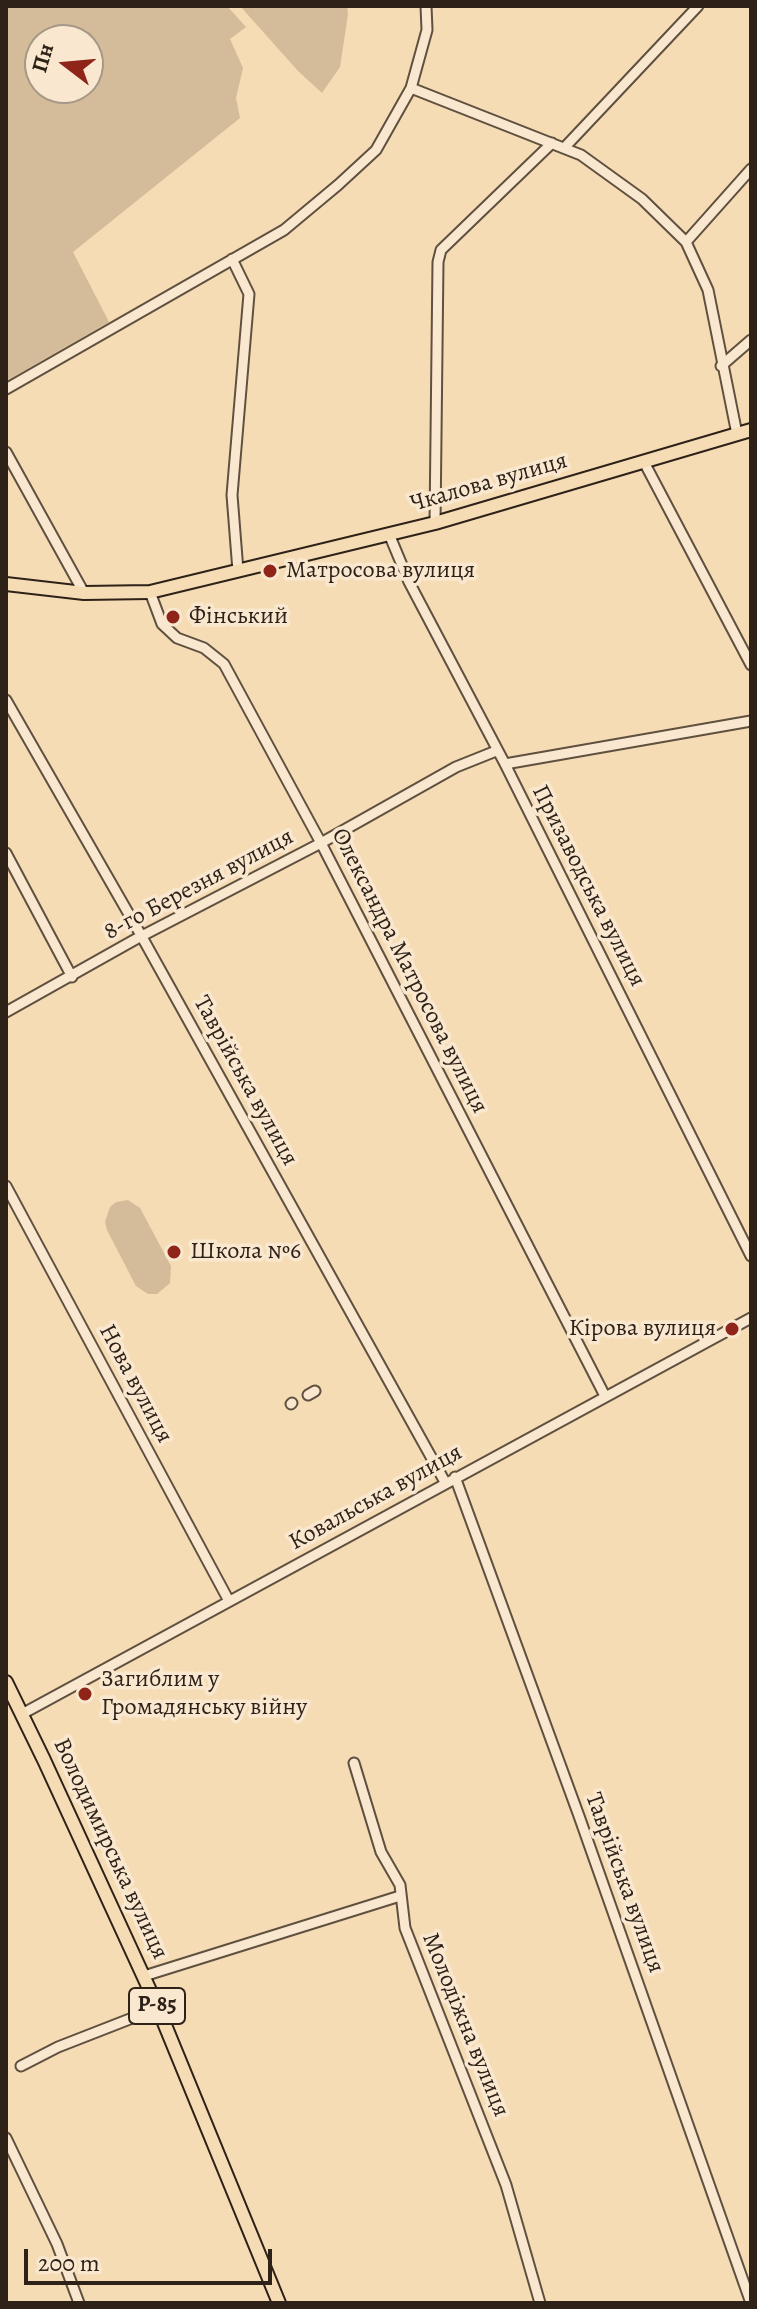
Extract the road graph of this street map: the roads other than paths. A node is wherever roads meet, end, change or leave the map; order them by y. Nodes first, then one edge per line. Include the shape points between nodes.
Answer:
1 (426, 6) edge
2 (698, 6) edge
3 (411, 88) junction
4 (552, 143) junction
5 (565, 147) junction
6 (751, 169) edge
7 (686, 242) junction
8 (232, 259) junction
9 (751, 340) edge
10 (721, 366) junction
11 (6, 389) edge
12 (751, 430) edge
13 (737, 434) junction
14 (6, 452) edge
15 (644, 462) junction
16 (435, 523) junction
17 (389, 534) junction
18 (238, 571) junction
19 (6, 584) edge
20 (150, 592) junction
21 (84, 593) junction
22 (751, 665) edge
23 (7, 705) edge
24 (751, 721) edge
25 (496, 751) junction
26 (505, 764) junction
27 (321, 843) junction
28 (6, 853) edge
29 (142, 937) junction
30 (72, 977) junction
31 (6, 1012) edge
32 (6, 1186) edge
33 (751, 1256) edge
34 (751, 1318) edge
35 (605, 1396) junction
36 (450, 1480) junction
37 (229, 1601) junction
38 (6, 1682) edge
39 (22, 1714) junction
40 (354, 1763) dead end
41 (400, 1896) junction
42 (144, 1976) junction
43 (158, 2008) junction
44 (21, 2066) dead end
45 (6, 2138) edge
46 (79, 2303) edge
47 (279, 2303) edge
48 (540, 2303) edge
49 (751, 2303) edge

1 - 3 street via 427,30
2 - 5 street
3 - 4 street
3 - 8 street via 376,150 284,230
4 - 5 street
4 - 16 street via 441,250
5 - 7 street via 642,199
6 - 7 street
7 - 10 street via 708,290
8 - 11 street
8 - 18 street via 249,294 232,495
9 - 10 street
10 - 13 street
12 - 13 main road, Чкалова вулиця
13 - 15 main road, Чкалова вулиця
14 - 21 street
15 - 16 main road, Чкалова вулиця
15 - 22 street
16 - 17 main road, Чкалова вулиця
17 - 18 main road, Чкалова вулиця
17 - 25 street, Призаводська вулиця
18 - 20 main road, Чкалова вулиця
19 - 21 main road, Чкалова вулиця
20 - 21 main road, Чкалова вулиця
20 - 27 street, Олександра Матросова вулиця via 162,624 224,664
23 - 29 street, Таврійська вулиця
24 - 26 street
25 - 26 street, Призаводська вулиця
25 - 27 street, 8-го Березня вулиця via 456,767
26 - 33 street, Призаводська вулиця
27 - 29 street, 8-го Березня вулиця
27 - 35 street, Олександра Матросова вулиця
28 - 30 street
29 - 30 street, 8-го Березня вулиця
29 - 36 street, Таврійська вулиця
30 - 31 street, 8-го Березня вулиця
32 - 37 street, Нова вулиця
34 - 35 street, Ковальська вулиця
35 - 36 street, Ковальська вулиця
36 - 37 street, Ковальська вулиця
36 - 49 street, Таврійська вулиця via 579,1816
37 - 39 street, Ковальська вулиця
38 - 39 main road, Володимирська вулиця / Р-85
39 - 42 main road, Володимирська вулиця / Р-85
40 - 41 street, Молодіжна вулиця
41 - 42 street
41 - 48 street, Молодіжна вулиця via 405,1928 506,2185
42 - 43 main road, Володимирська вулиця / Р-85
43 - 44 street
43 - 47 main road, Володимирська вулиця / Р-85
45 - 46 street

